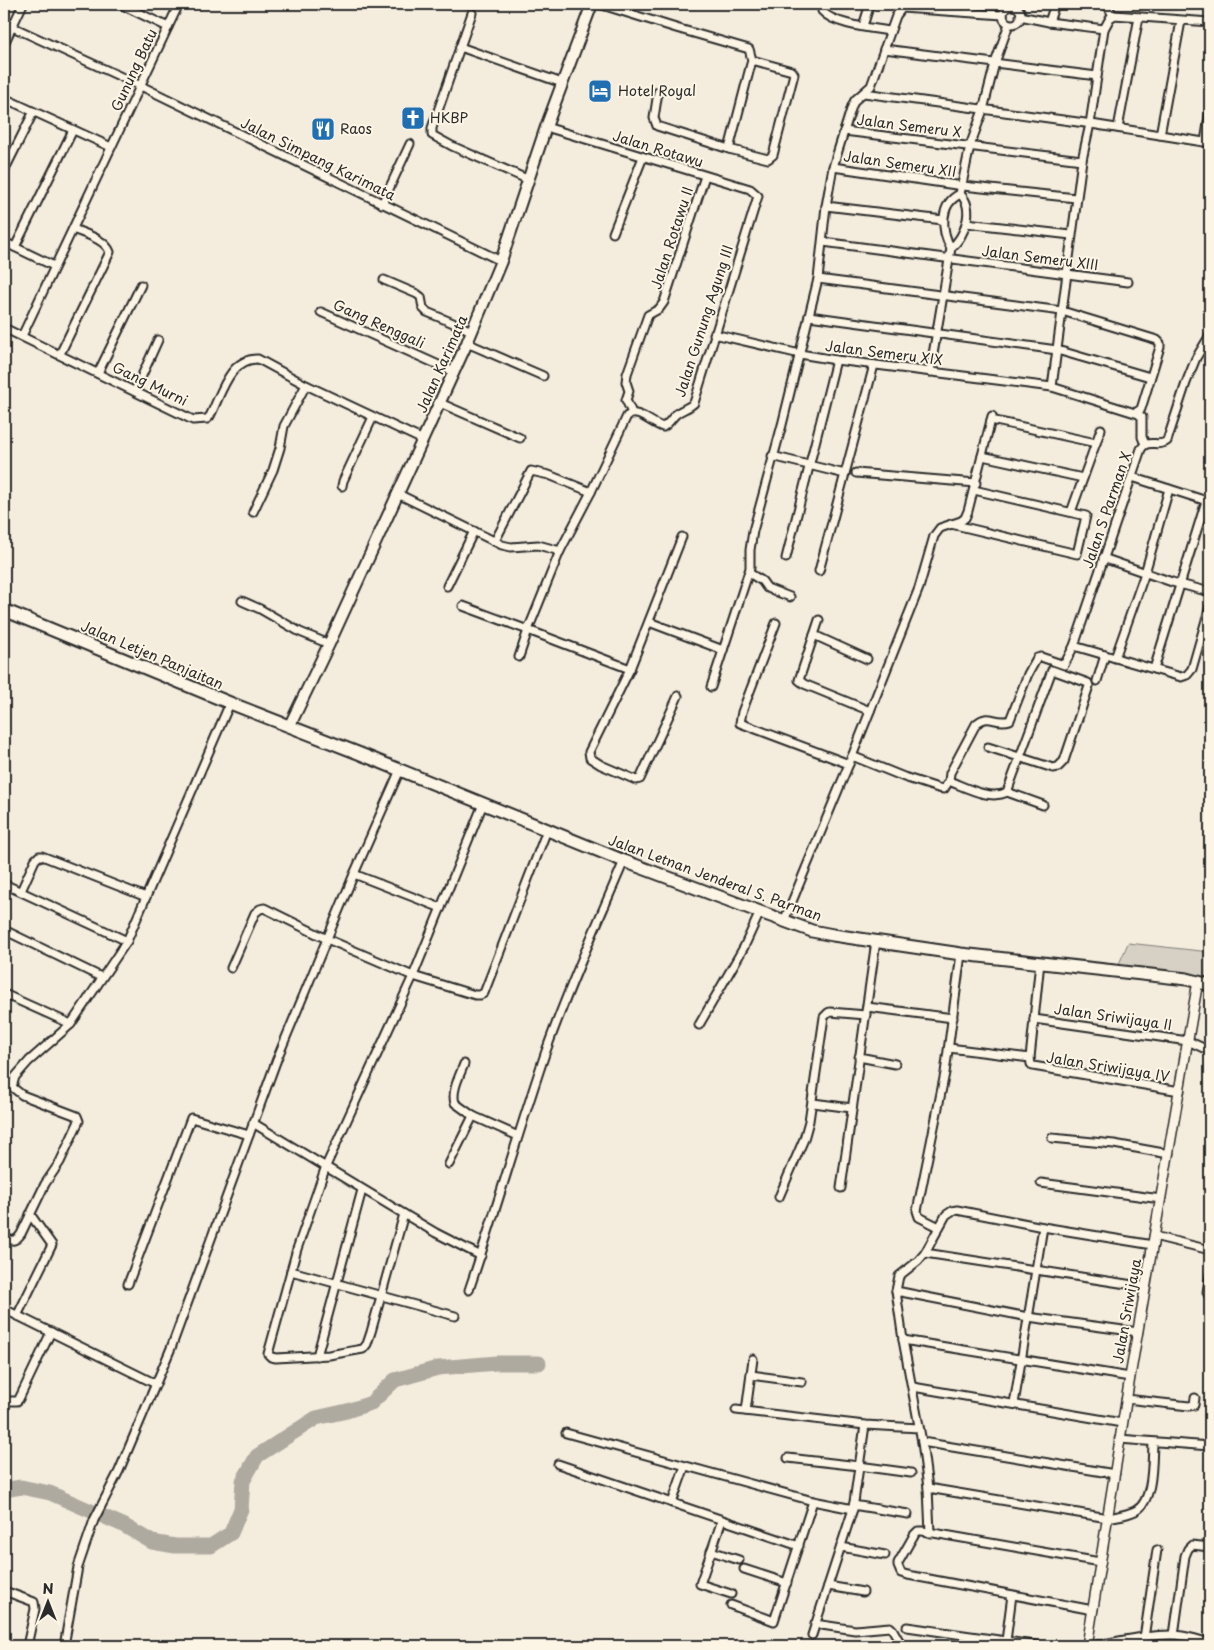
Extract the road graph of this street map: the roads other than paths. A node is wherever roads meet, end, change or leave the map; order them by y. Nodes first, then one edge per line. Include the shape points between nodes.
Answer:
1 (23, 4) edge
2 (120, 4) edge
3 (179, 4) edge
4 (592, 4) edge
5 (599, 4) edge
6 (822, 4) edge
7 (870, 4) edge
8 (973, 4) edge
9 (1055, 4) edge
10 (1107, 4) edge
11 (1015, 5) edge
12 (970, 12) junction
13 (472, 13) dead end
14 (1003, 15) junction
15 (1020, 16) junction
16 (1112, 16) junction
17 (1138, 17) junction
18 (1181, 21) junction
19 (4, 22) edge
20 (1049, 22) junction
21 (1210, 22) edge
22 (1009, 24) junction
23 (12, 26) junction
24 (863, 26) junction
25 (168, 27) junction
26 (1104, 29) junction
27 (890, 31) junction
28 (4, 44) edge
29 (460, 47) junction
30 (884, 49) junction
31 (752, 60) junction
32 (995, 63) junction
33 (1098, 76) junction
34 (562, 83) junction
35 (141, 86) junction
36 (658, 92) dead end
37 (864, 93) junction
38 (4, 98) edge
39 (982, 110) junction
40 (1210, 110) edge
41 (33, 112) junction
42 (1090, 124) junction
43 (546, 127) junction
44 (1118, 128) junction
45 (73, 130) junction
46 (844, 131) junction
47 (1160, 135) junction
48 (1207, 142) edge
49 (410, 144) dead end
50 (970, 146) junction
51 (111, 147) junction
52 (729, 149) junction
53 (643, 157) junction
54 (1082, 160) junction
55 (833, 167) junction
56 (4, 171) edge
57 (705, 176) junction
58 (529, 180) junction
59 (963, 186) junction
60 (960, 194) junction
61 (1076, 198) junction
62 (757, 200) joint
63 (382, 204) junction
64 (826, 206) junction
65 (943, 220) junction
66 (966, 222) junction
67 (73, 229) junction
68 (614, 233) dead end
69 (1071, 235) junction
70 (4, 242) edge
71 (822, 242) junction
72 (16, 247) junction
73 (951, 248) junction
74 (949, 260) junction
75 (501, 261) junction
76 (54, 266) junction
77 (1066, 274) junction
78 (818, 279) junction
79 (384, 280) dead end
80 (1128, 282) dead end
81 (141, 285) dead end
82 (943, 296) junction
83 (1062, 311) junction
84 (321, 312) dead end
85 (809, 316) junction
86 (4, 328) edge
87 (472, 331) junction
88 (714, 334) junction
89 (936, 334) junction
90 (1210, 335) edge
91 (22, 336) junction
92 (158, 340) dead end
93 (467, 343) junction
94 (1057, 350) junction
95 (60, 354) junction
96 (800, 354) junction
97 (836, 360) junction
98 (874, 365) junction
99 (454, 372) junction
100 (930, 372) junction
101 (98, 373) junction
102 (542, 376) dead end
103 (1150, 377) junction
104 (306, 385) junction
105 (1052, 387) junction
106 (135, 391) junction
107 (440, 403) junction
108 (632, 413) junction
109 (1137, 413) junction
110 (373, 417) junction
111 (1100, 429) dead end
112 (520, 438) dead end
113 (423, 440) junction
114 (1096, 443) junction
115 (1146, 444) junction
116 (772, 456) junction
117 (982, 456) junction
118 (810, 466) junction
119 (856, 473) dead end
120 (845, 474) junction
121 (1132, 477) junction
122 (1083, 478) junction
123 (342, 486) dead end
124 (975, 486) junction
125 (1169, 489) junction
126 (591, 492) junction
127 (398, 494) junction
128 (1208, 501) edge
129 (253, 512) dead end
130 (1071, 512) junction
131 (950, 524) junction
132 (474, 530) junction
133 (682, 537) dead end
134 (495, 541) junction
135 (560, 551) junction
136 (786, 558) dead end
137 (1103, 558) junction
138 (819, 570) dead end
139 (749, 571) junction
140 (1145, 573) junction
141 (1180, 584) junction
142 (447, 586) dead end
143 (1210, 592) edge
144 (790, 597) dead end
145 (242, 601) dead end
146 (463, 606) dead end
147 (1210, 606) edge
148 (4, 610) edge
149 (819, 620) dead end
150 (650, 622) junction
151 (776, 623) dead end
152 (528, 630) junction
153 (814, 635) junction
154 (329, 644) junction
155 (1074, 646) junction
156 (723, 650) junction
157 (1105, 655) junction
158 (519, 656) dead end
159 (1115, 658) junction
160 (867, 660) dead end
161 (630, 669) junction
162 (1154, 669) junction
163 (1097, 682) dead end
164 (711, 687) dead end
165 (678, 696) dead end
166 (230, 703) junction
167 (870, 711) junction
168 (290, 726) junction
169 (988, 747) dead end
170 (852, 756) junction
171 (1020, 756) junction
172 (849, 764) junction
173 (400, 770) junction
174 (949, 781) junction
175 (1007, 792) junction
176 (483, 804) junction
177 (1043, 805) dead end
178 (547, 830) junction
179 (624, 861) junction
180 (354, 874) junction
181 (4, 884) edge
182 (21, 891) junction
183 (146, 897) junction
184 (441, 908) junction
185 (760, 912) junction
186 (784, 921) junction
187 (4, 930) edge
188 (327, 939) junction
189 (127, 941) junction
190 (876, 941) junction
191 (961, 954) junction
192 (1040, 962) junction
193 (231, 968) dead end
194 (413, 976) junction
195 (102, 978) junction
196 (1198, 981) junction
197 (1210, 985) edge
198 (4, 994) edge
199 (867, 1006) junction
200 (866, 1015) junction
201 (953, 1018) junction
202 (1034, 1019) junction
203 (71, 1024) junction
204 (700, 1025) dead end
205 (1188, 1041) junction
206 (948, 1048) junction
207 (1210, 1051) edge
208 (859, 1057) junction
209 (1030, 1058) junction
210 (464, 1064) dead end
211 (895, 1064) dead end
212 (1180, 1091) junction
213 (813, 1103) junction
214 (852, 1108) junction
215 (473, 1116) junction
216 (253, 1123) junction
217 (248, 1135) junction
218 (518, 1136) junction
219 (1052, 1138) dead end
220 (1169, 1154) junction
221 (449, 1164) dead end
222 (326, 1166) junction
223 (1041, 1183) dead end
224 (841, 1188) dead end
225 (362, 1190) junction
226 (779, 1197) dead end
227 (1161, 1199) junction
228 (30, 1214) junction
229 (404, 1214) junction
230 (939, 1227) junction
231 (1043, 1227) junction
232 (4, 1238) edge
233 (1154, 1241) junction
234 (1210, 1250) edge
235 (924, 1253) junction
236 (481, 1256) junction
237 (291, 1271) junction
238 (1036, 1271) junction
239 (1210, 1275) edge
240 (336, 1283) junction
241 (128, 1284) dead end
242 (1146, 1288) junction
243 (469, 1290) dead end
244 (896, 1291) junction
245 (381, 1296) junction
246 (1210, 1298) edge
247 (4, 1310) edge
248 (17, 1316) junction
249 (455, 1316) dead end
250 (1028, 1317) junction
251 (51, 1332) junction
252 (1138, 1332) junction
253 (903, 1340) junction
254 (317, 1356) junction
255 (753, 1359) dead end
256 (1021, 1359) junction
257 (751, 1375) junction
258 (1130, 1377) junction
259 (802, 1382) dead end
260 (156, 1384) junction
261 (912, 1387) junction
262 (1195, 1398) dead end
263 (1126, 1399) junction
264 (4, 1401) edge
265 (1014, 1404) junction
266 (736, 1410) dead end
267 (746, 1411) junction
268 (1122, 1423) junction
269 (865, 1425) junction
270 (919, 1428) junction
271 (566, 1433) dead end
272 (1119, 1439) junction
273 (922, 1442) junction
274 (1153, 1442) junction
275 (1210, 1446) edge
276 (788, 1458) dead end
277 (558, 1464) dead end
278 (685, 1466) junction
279 (859, 1466) junction
280 (911, 1473) dead end
281 (1115, 1474) junction
282 (928, 1488) junction
283 (813, 1501) junction
284 (672, 1503) junction
285 (853, 1507) junction
286 (908, 1514) dead end
287 (1108, 1518) junction
288 (722, 1520) junction
289 (930, 1532) junction
290 (799, 1546) junction
291 (841, 1547) junction
292 (1210, 1547) edge
293 (1157, 1550) dead end
294 (711, 1551) junction
295 (885, 1554) dead end
296 (739, 1560) dead end
297 (1100, 1562) junction
298 (744, 1569) dead end
299 (787, 1583) junction
300 (828, 1586) junction
301 (863, 1592) dead end
302 (4, 1593) edge
303 (731, 1594) dead end
304 (1012, 1595) junction
305 (731, 1605) dead end
306 (1093, 1610) junction
307 (815, 1624) junction
308 (907, 1627) dead end
309 (812, 1635) dead end
310 (1174, 1635) junction
311 (1144, 1638) junction
312 (1006, 1641) junction
313 (1210, 1643) edge
314 (27, 1646) edge
315 (64, 1646) edge
316 (896, 1646) edge
317 (1041, 1646) edge
318 (1088, 1646) edge

1 - 23 street
2 - 25 street
3 - 25 street, Gunung Batu
4 - 34 main road, Jalan Karimata
5 - 31 street via 749,49
6 - 24 street via 822,11 827,17
7 - 24 street
8 - 12 street
9 - 20 street
10 - 16 street
11 - 14 street via 1006,8
11 - 15 street
12 - 14 street
12 - 27 street via 902,8
13 - 29 street
14 - 22 street
15 - 20 street
15 - 22 street via 1016,23
16 - 17 street
16 - 26 street
17 - 18 street
17 - 44 street
18 - 21 street
18 - 47 street
19 - 23 street, Jalan Simpang Karimata
20 - 26 street
22 - 32 street
23 - 28 street
23 - 35 street, Jalan Simpang Karimata
24 - 27 street
25 - 35 street, Gunung Batu
26 - 33 street
27 - 30 street
29 - 34 street
29 - 58 street via 432,135
30 - 32 street
30 - 37 street via 873,80
31 - 52 street
31 - 52 street via 794,74 771,158
32 - 33 street
32 - 39 street
33 - 42 street
34 - 43 main road, Jalan Karimata
35 - 51 street, Gunung Batu
35 - 63 street, Jalan Simpang Karimata
36 - 52 street via 654,118 657,126
37 - 39 street
37 - 46 street via 853,103
38 - 41 street
39 - 42 street
39 - 50 street
40 - 48 street
41 - 45 street
41 - 56 street
42 - 44 street
42 - 54 street
43 - 53 street, Jalan Rotawu
43 - 58 main road, Jalan Karimata
44 - 47 street
45 - 51 street
45 - 72 street
46 - 50 street, Jalan Semeru X
46 - 55 street
47 - 48 street
49 - 63 street
50 - 54 street, Jalan Semeru X
50 - 59 street
51 - 67 street, Gunung Batu
53 - 57 street, Jalan Rotawu
53 - 68 street
54 - 61 street
55 - 59 street, Jalan Semeru XII
55 - 64 street
57 - 62 street, Jalan Rotawu via 750,189 756,193
57 - 108 street, Jalan Rotawu II via 664,302 648,315 627,374 629,391 626,400
58 - 75 main road, Jalan Karimata
59 - 60 street
59 - 61 street, Jalan Semeru XII
60 - 65 street via 949,203
60 - 66 street via 967,204
61 - 69 street
62 - 88 street, Jalan Gunung Agung III
63 - 75 street, Jalan Simpang Karimata
64 - 65 street
64 - 71 street
65 - 73 street via 945,238
66 - 69 street
66 - 73 street via 962,236
67 - 76 street, Gunung Batu
67 - 95 street via 107,245 110,252
69 - 77 street
70 - 72 street
71 - 74 street, Jalan Semeru XIII
71 - 78 street
72 - 76 street
73 - 74 street
74 - 77 street, Jalan Semeru XIII
74 - 82 street
75 - 87 main road, Jalan Karimata
76 - 91 street, Gunung Batu
77 - 80 street, Jalan Semeru XIII
77 - 83 street
78 - 82 street
78 - 85 street
79 - 87 street via 417,294 427,312
81 - 101 street
82 - 83 street
82 - 89 street
83 - 94 street
83 - 103 street via 1158,341 1160,347
84 - 99 street, Gang Renggali
85 - 89 street
85 - 96 street
86 - 91 street, Gang Murni
87 - 93 main road, Jalan Karimata
88 - 96 street, Jalan Semeru XIX
88 - 108 street, Jalan Gunung Agung III via 691,406 676,414 663,427
89 - 94 street
89 - 100 street
90 - 115 street, Jalan S Parman X via 1196,358 1167,442
91 - 95 street, Gang Murni
92 - 106 street
93 - 99 main road, Jalan Karimata
93 - 102 street
94 - 103 street
94 - 105 street
95 - 101 street, Gang Murni
96 - 97 street, Jalan Semeru XIX
96 - 116 street
97 - 98 street, Jalan Semeru XIX
97 - 118 street
98 - 100 street, Jalan Semeru XIX
98 - 120 street
99 - 107 main road, Jalan Karimata
100 - 105 street, Jalan Semeru XIX
101 - 106 street, Gang Murni
103 - 109 street
104 - 106 street, Gang Murni via 258,359 250,360 235,368 227,379 208,419 198,420
104 - 110 street, Gang Murni
104 - 129 street via 284,426 273,470
105 - 109 street, Jalan Semeru XIX
107 - 112 street
107 - 113 main road, Jalan Karimata
108 - 126 street via 624,421
109 - 115 street via 1142,417 1142,437
110 - 113 street, Gang Murni
110 - 123 street
111 - 114 street
113 - 127 main road, Jalan Karimata
114 - 117 street via 991,418
114 - 122 street
115 - 121 street, Jalan S Parman X via 1141,449
116 - 118 street
116 - 139 street via 751,539
117 - 122 street
117 - 124 street
118 - 120 street
118 - 136 street
119 - 124 street
120 - 138 street
121 - 125 street
121 - 137 street, Jalan S Parman X
122 - 130 street
124 - 130 street
124 - 131 street via 965,518
125 - 128 street
125 - 140 street
126 - 134 street via 531,471
126 - 135 street
127 - 132 street
127 - 154 main road, Jalan Karimata
128 - 141 street
130 - 131 street via 1086,516 1077,554
131 - 167 street via 940,528 934,536 919,588
132 - 134 street
132 - 142 street
133 - 150 street
134 - 135 street via 511,547 538,545
135 - 152 street
137 - 140 street
137 - 155 street, Jalan S Parman X
139 - 144 street via 767,588
139 - 156 street
140 - 141 street
140 - 159 street
141 - 143 street
141 - 162 street
145 - 154 street
146 - 152 street
147 - 162 street via 1192,669 1187,675 1181,677
148 - 166 highway, Jalan Letjen Panjaitan
149 - 153 street
150 - 156 street
150 - 161 street
151 - 172 street via 740,723
152 - 158 street
152 - 161 street
153 - 160 street
153 - 167 street via 799,677 801,683
154 - 168 main road, Jalan Karimata
155 - 157 street
155 - 174 street, Jalan S Parman X via 1064,665 1041,657 1036,660 1010,720 990,718 976,724 950,773
156 - 164 street
157 - 159 street
157 - 163 street
159 - 162 street
161 - 165 street via 589,752 590,758 601,765 640,779
166 - 168 highway, Jalan Letjen Panjaitan
166 - 183 street
167 - 170 street
168 - 173 highway, Jalan Letnan Jenderal S. Parman
169 - 171 street
170 - 172 street
170 - 174 street via 938,788 944,789
171 - 171 street via 1053,768 1064,761 1089,689 1088,683 1052,670
171 - 175 street
172 - 186 street
173 - 176 highway, Jalan Letnan Jenderal S. Parman
173 - 180 street
174 - 175 street via 990,795
175 - 177 street
176 - 178 highway, Jalan Letnan Jenderal S. Parman
176 - 184 street
178 - 179 highway, Jalan Letnan Jenderal S. Parman
178 - 194 street via 484,993 474,996
179 - 185 highway, Jalan Letnan Jenderal S. Parman
179 - 218 street via 574,978
180 - 184 street
180 - 188 street
181 - 182 street
182 - 183 street via 34,860 42,856
182 - 189 street
183 - 189 street
184 - 194 street
185 - 186 highway, Jalan Letnan Jenderal S. Parman
185 - 204 street
186 - 190 highway, Jalan Letnan Jenderal S. Parman via 821,933
187 - 195 street
188 - 193 street via 272,911 260,909 255,913
188 - 194 street
188 - 216 street
189 - 195 street
190 - 191 highway, Jalan Letnan Jenderal S. Parman
190 - 199 street
191 - 192 highway, Jalan Letnan Jenderal S. Parman
191 - 201 street
192 - 196 highway, Jalan Letnan Jenderal S. Parman
192 - 202 street
194 - 222 street
195 - 203 street
196 - 197 highway, Jalan Letnan Jenderal S. Parman
196 - 205 street, Jalan Sriwijaya
198 - 203 street
199 - 200 street
199 - 201 street
200 - 208 street
200 - 213 street via 830,1012 824,1017
201 - 206 street
202 - 205 street, Jalan Sriwijaya II
202 - 209 street
203 - 228 street via 29,1061 12,1084 22,1095 79,1118 60,1162
205 - 207 street, Jalan Sriwijaya II
205 - 212 street, Jalan Sriwijaya
206 - 209 street
206 - 230 street via 916,1211 919,1217
208 - 211 street
208 - 214 street
209 - 212 street, Jalan Sriwijaya IV via 1033,1066
210 - 215 street via 454,1101
212 - 220 street, Jalan Sriwijaya
213 - 214 street
213 - 226 street via 804,1139
214 - 224 street
215 - 218 street
215 - 221 street
216 - 217 street
216 - 222 street
217 - 241 street via 191,1118
217 - 260 street
218 - 236 street
219 - 220 street
220 - 227 street, Jalan Sriwijaya
222 - 225 street
222 - 237 street
223 - 227 street
225 - 229 street
225 - 240 street
227 - 233 street, Jalan Sriwijaya
228 - 232 street via 17,1240
228 - 248 street via 52,1245
229 - 236 street
229 - 245 street
230 - 231 street via 948,1212 957,1210
230 - 235 street
231 - 233 street
231 - 238 street
233 - 234 street
233 - 242 street, Jalan Sriwijaya
235 - 238 street
235 - 244 street via 899,1276
236 - 243 street
237 - 240 street
237 - 254 street via 268,1354 276,1358
238 - 242 street
238 - 250 street
239 - 246 street via 1207,1292
240 - 245 street
240 - 254 street
242 - 252 street, Jalan Sriwijaya
244 - 250 street
244 - 253 street
245 - 249 street
245 - 254 street via 366,1347
247 - 248 street
248 - 251 street
250 - 252 street
250 - 256 street
251 - 260 street
251 - 264 street via 20,1400
252 - 258 street, Jalan Sriwijaya
253 - 256 street
253 - 261 street
255 - 257 street
256 - 258 street
256 - 265 street
257 - 259 street
257 - 267 street
258 - 263 street, Jalan Sriwijaya
260 - 315 street via 94,1520 78,1567
261 - 265 street
261 - 270 street
262 - 263 street via 1194,1405 1189,1406
263 - 268 street, Jalan Sriwijaya
265 - 268 street
266 - 267 street
267 - 269 street
268 - 272 street, Jalan Sriwijaya
269 - 270 street
269 - 279 street
270 - 273 street
271 - 278 street
272 - 274 street
272 - 281 street, Jalan Sriwijaya
273 - 281 street
273 - 282 street
274 - 275 street
274 - 287 street via 1150,1488 1145,1503 1134,1512
276 - 279 street
277 - 284 street
278 - 283 street
278 - 284 street
279 - 280 street
279 - 285 street
281 - 287 street, Jalan Sriwijaya
282 - 287 street
282 - 289 street
283 - 285 street
283 - 290 street
284 - 288 street
285 - 286 street
285 - 291 street
287 - 297 street, Jalan Sriwijaya
288 - 290 street
288 - 294 street
289 - 297 street
289 - 304 street via 914,1535 898,1563 901,1573
290 - 299 street
291 - 295 street
291 - 300 street
292 - 310 street via 1192,1545 1185,1556
293 - 311 street
294 - 296 street
294 - 303 street via 700,1584
297 - 306 street, Jalan Sriwijaya
298 - 299 street
299 - 305 street via 774,1621
300 - 301 street
300 - 307 street
302 - 314 street via 34,1602
304 - 306 street
304 - 312 street
306 - 318 street, Jalan Sriwijaya
307 - 309 street
307 - 316 street via 854,1630 890,1627 902,1646
308 - 312 street
310 - 311 street
310 - 313 street
311 - 318 street
312 - 317 street

